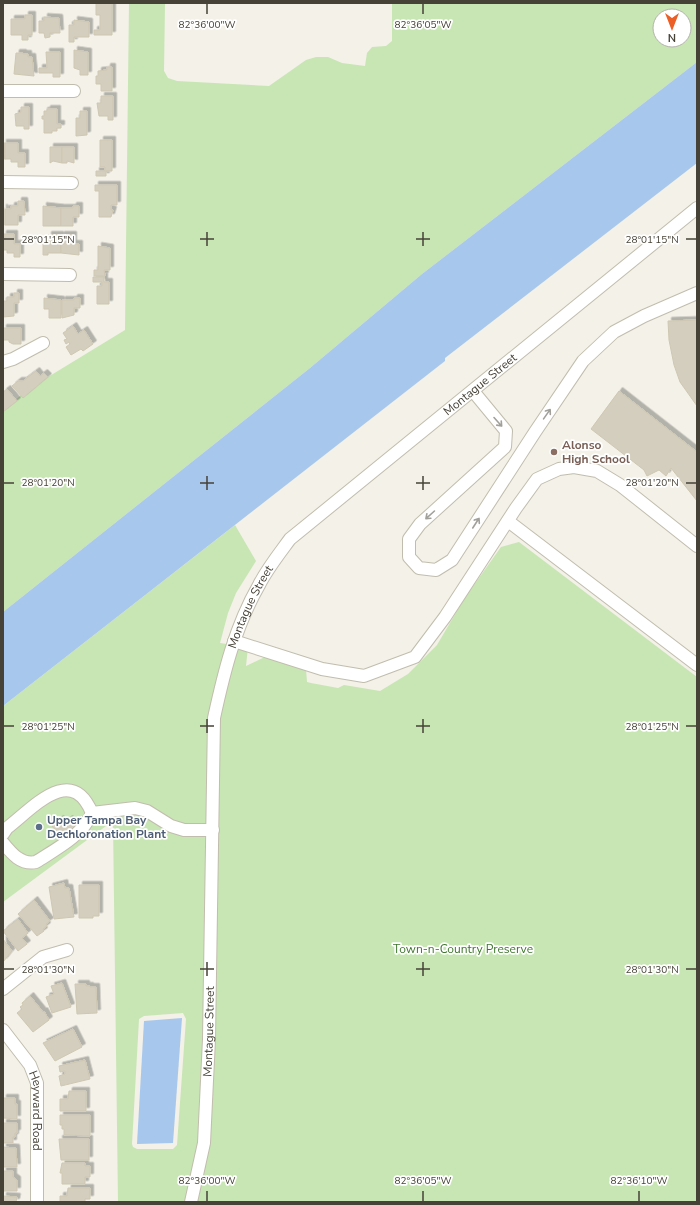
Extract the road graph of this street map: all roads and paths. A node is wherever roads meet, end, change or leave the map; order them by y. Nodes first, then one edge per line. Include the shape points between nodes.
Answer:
1 (3, 91) edge
2 (74, 91) dead end
3 (3, 182) edge
4 (72, 183) dead end
5 (696, 211) edge
6 (3, 274) edge
7 (70, 275) dead end
8 (697, 293) edge
9 (43, 343) dead end
10 (3, 362) edge
11 (473, 391) junction
12 (508, 521) junction
13 (697, 546) edge
14 (234, 641) junction
15 (697, 665) edge
16 (92, 813) junction
17 (213, 830) junction
18 (3, 834) edge
19 (3, 843) edge
20 (67, 950) dead end
21 (3, 989) edge
22 (3, 1030) edge
23 (37, 1202) edge
24 (191, 1202) edge

1 - 2 street
3 - 4 street
5 - 11 street, Montague Street
6 - 7 street
11 -> 8 street via 506,431 505,447 420,524 409,539 409,557 419,568 436,570 452,560 583,361 614,332
9 - 10 street
11 - 14 street, Montague Street via 290,539 259,584
12 - 13 street via 537,479 559,469 574,467 597,471 620,485
12 - 14 street via 445,617 415,657 364,676 322,669
12 - 15 street
14 - 17 street, Montague Street via 214,718
16 - 17 street via 135,808 147,811 178,828
16 - 18 street via 85,798 80,794 72,790 56,791 7,828
16 - 19 street via 79,832 36,862 20,860
17 - 24 street, Montague Street via 209,1039 204,1143
20 - 21 street via 43,957
22 - 23 street, Heyward Road via 30,1065 38,1083

